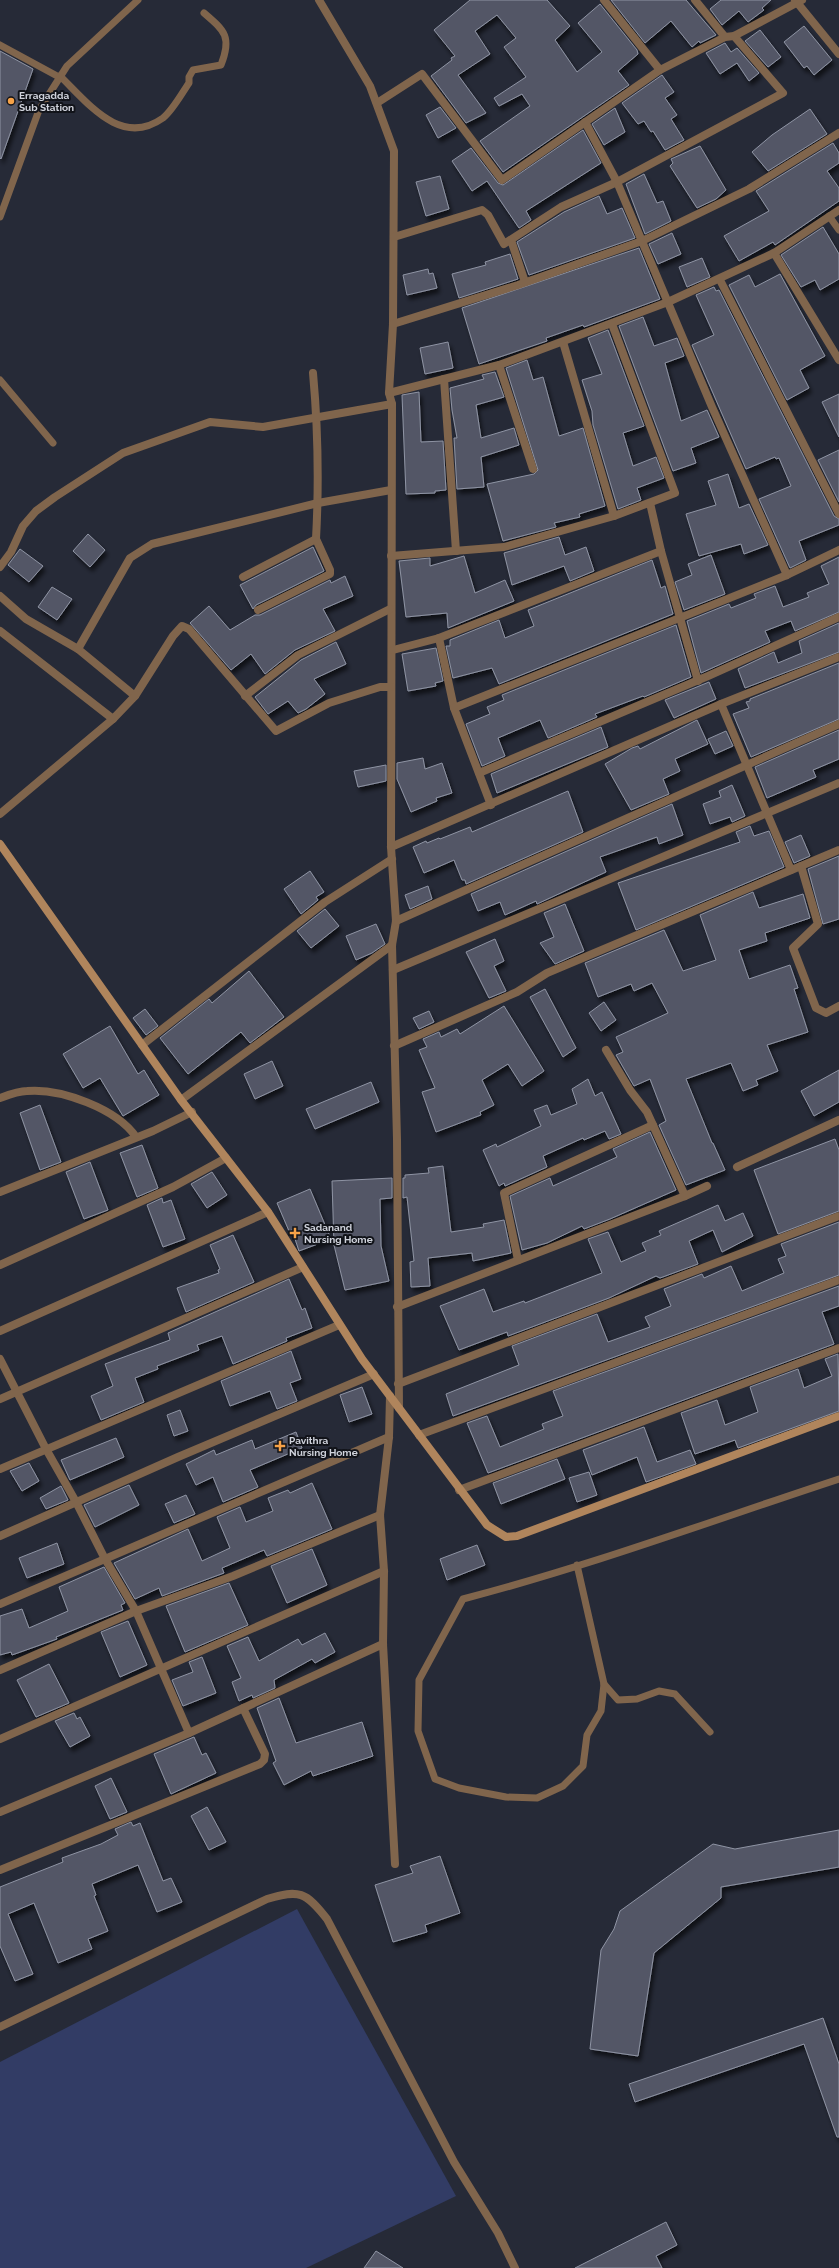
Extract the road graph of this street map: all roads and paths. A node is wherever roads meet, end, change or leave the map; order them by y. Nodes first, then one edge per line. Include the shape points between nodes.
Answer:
1 (138, 0) edge
2 (319, 0) edge
3 (604, 0) edge
4 (695, 0) edge
5 (798, 1) edge
6 (204, 12) dead end
7 (734, 36) junction
8 (725, 37) junction
9 (0, 45) edge
10 (839, 54) edge
11 (660, 70) junction
12 (60, 76) junction
13 (377, 103) junction
14 (585, 122) junction
15 (839, 133) edge
16 (617, 182) junction
17 (839, 210) edge
18 (829, 216) junction
19 (0, 218) edge
20 (839, 230) edge
21 (394, 237) junction
22 (511, 240) junction
23 (642, 241) junction
24 (774, 253) junction
25 (720, 280) junction
26 (525, 282) junction
27 (668, 302) junction
28 (393, 324) junction
29 (612, 324) junction
30 (563, 342) junction
31 (839, 360) edge
32 (499, 365) junction
33 (313, 373) dead end
34 (444, 379) junction
35 (0, 380) edge
36 (389, 393) junction
37 (392, 404) junction
38 (317, 417) junction
39 (53, 443) dead end
40 (533, 469) dead end
41 (392, 490) junction
42 (318, 503) junction
43 (650, 503) junction
44 (839, 514) edge
45 (614, 516) junction
46 (316, 539) junction
47 (839, 550) edge
48 (456, 551) junction
49 (661, 551) junction
50 (391, 556) junction
51 (0, 567) edge
52 (787, 575) junction
53 (243, 577) dead end
54 (0, 596) edge
55 (258, 610) dead end
56 (390, 610) junction
57 (839, 617) edge
58 (681, 618) junction
59 (0, 631) edge
60 (439, 638) junction
61 (78, 650) junction
62 (393, 650) junction
63 (839, 657) edge
64 (698, 681) junction
65 (391, 687) junction
66 (135, 696) junction
67 (246, 696) junction
68 (721, 704) junction
69 (454, 708) junction
70 (112, 719) junction
71 (839, 724) edge
72 (747, 764) junction
73 (479, 773) junction
74 (839, 783) edge
75 (491, 805) junction
76 (0, 814) edge
77 (768, 814) junction
78 (0, 844) edge
79 (391, 847) junction
80 (839, 850) edge
81 (392, 859) junction
82 (801, 866) junction
83 (791, 870) junction
84 (396, 921) junction
85 (392, 945) junction
86 (393, 970) junction
87 (839, 1006) edge
88 (142, 1045) junction
89 (394, 1046) junction
90 (606, 1050) dead end
91 (0, 1098) edge
92 (181, 1100) junction
93 (192, 1112) junction
94 (839, 1120) edge
95 (653, 1125) junction
96 (136, 1137) junction
97 (226, 1158) junction
98 (737, 1167) dead end
99 (707, 1186) dead end
100 (0, 1192) edge
101 (685, 1196) junction
102 (268, 1212) junction
103 (839, 1216) edge
104 (518, 1260) junction
105 (0, 1265) edge
106 (303, 1267) junction
107 (839, 1280) edge
108 (397, 1307) junction
109 (339, 1325) junction
110 (0, 1332) edge
111 (839, 1348) edge
112 (0, 1359) edge
113 (374, 1374) junction
114 (398, 1384) junction
115 (17, 1392) junction
116 (390, 1396) junction
117 (0, 1399) edge
118 (399, 1408) junction
119 (839, 1416) edge
120 (419, 1435) junction
121 (388, 1437) junction
122 (46, 1449) junction
123 (0, 1469) edge
124 (839, 1479) edge
125 (459, 1490) junction
126 (76, 1502) junction
127 (380, 1515) junction
128 (0, 1536) edge
129 (105, 1559) junction
130 (578, 1565) junction
131 (384, 1571) junction
132 (0, 1604) edge
133 (136, 1611) junction
134 (383, 1644) junction
135 (160, 1669) junction
136 (0, 1670) edge
137 (604, 1684) junction
138 (243, 1708) junction
139 (710, 1732) dead end
140 (189, 1733) junction
141 (0, 1739) edge
142 (0, 1812) edge
143 (395, 1864) dead end
144 (0, 1870) edge
145 (0, 2027) edge
146 (515, 2268) edge

1 - 12 lane
2 - 13 street via 370,86
3 - 11 street
4 - 8 street
5 - 7 street
5 - 10 street
6 - 12 lane via 222,29 227,49 221,65 194,70 189,77 189,83 164,117 143,128 128,127 102,117
7 - 8 street
7 - 16 street via 783,94
8 - 11 street
9 - 12 lane
11 - 14 street
12 - 19 lane via 39,110
13 - 14 street via 422,74 502,180
13 - 21 street via 394,151
14 - 16 street
15 - 23 street via 749,189
16 - 22 street via 561,207
16 - 23 street
17 - 18 street
18 - 20 lane
18 - 24 street
21 - 22 street via 482,210 488,215 502,243
21 - 28 street
22 - 26 street
23 - 26 street
23 - 27 street
24 - 25 street
24 - 31 street
25 - 27 street
25 - 44 street
26 - 28 street
27 - 29 street
27 - 52 street
28 - 36 street
29 - 30 street
29 - 43 street via 675,492
30 - 32 street
30 - 45 street
32 - 34 street
32 - 40 street
33 - 38 street
34 - 36 street
34 - 48 street
35 - 39 lane
36 - 37 street
37 - 38 street
37 - 41 street
38 - 42 street
38 - 51 street via 263,427 210,422 123,453 36,511
41 - 42 street
41 - 50 street
42 - 46 street
42 - 61 street via 152,544 130,558
43 - 45 street
43 - 49 street
45 - 48 street via 504,547
46 - 53 street
46 - 55 street via 330,574
47 - 52 street
48 - 50 street
49 - 58 street
49 - 60 street
50 - 56 street
52 - 58 street
54 - 61 street via 26,618
56 - 62 street
56 - 67 street via 298,655
57 - 64 street
58 - 64 street
58 - 69 street
59 - 70 street
60 - 62 street
60 - 69 street
61 - 66 street
62 - 65 street
63 - 68 street
64 - 73 street
65 - 67 street via 380,687 328,703 278,731 274,730
65 - 79 street
66 - 67 street via 173,636 184,626
66 - 70 street
68 - 72 street
68 - 75 street
69 - 73 street
70 - 76 street
71 - 72 street
72 - 77 street
72 - 84 street
73 - 75 street
74 - 77 street
75 - 79 street
77 - 83 street
77 - 86 street
78 - 88 street
79 - 81 street
80 - 82 street
81 - 84 street
81 - 88 street via 325,902
82 - 83 street
82 - 87 street via 818,924 793,948 816,1008 826,1013
83 - 89 street via 547,973 517,992
84 - 85 street
85 - 86 street
85 - 92 street
86 - 89 street
88 - 92 street
89 - 108 street
90 - 95 street
91 - 96 street via 27,1090 63,1095 113,1116
92 - 93 street
93 - 96 street
93 - 97 street
94 - 98 street
95 - 101 street
95 - 104 street via 504,1193
96 - 100 street
97 - 102 street
97 - 105 street via 173,1187
99 - 101 street
101 - 104 street
102 - 106 street
102 - 110 street
103 - 114 street
104 - 108 street
106 - 109 street
106 - 115 street
107 - 120 street
108 - 114 street
109 - 113 street
109 - 122 street
111 - 125 street
112 - 115 street
113 - 116 street
113 - 126 street
114 - 118 street
115 - 117 street
115 - 122 street
116 - 118 street
116 - 121 street
118 - 120 street
119 - 125 street via 517,1536 506,1537 487,1525
120 - 125 street
121 - 127 street
121 - 129 street
122 - 123 street
122 - 126 street
124 - 130 lane
126 - 128 street
126 - 129 street
127 - 131 street
127 - 133 street via 233,1576
129 - 132 street
129 - 133 street
130 - 137 lane
130 - 137 lane via 519,1585 463,1599 419,1680 418,1731 435,1779 459,1788 537,1798 563,1786 583,1766 587,1735 601,1710
131 - 134 street
131 - 135 street
133 - 135 street
133 - 136 street
134 - 138 street
134 - 143 street
135 - 140 street
135 - 141 street
137 - 139 lane via 618,1700 637,1699 659,1691 675,1694
138 - 140 street
138 - 144 street via 265,1754 260,1764
140 - 142 street
145 - 146 street via 267,1899 288,1892 304,1895 315,1903 327,1919 454,2162 498,2233

